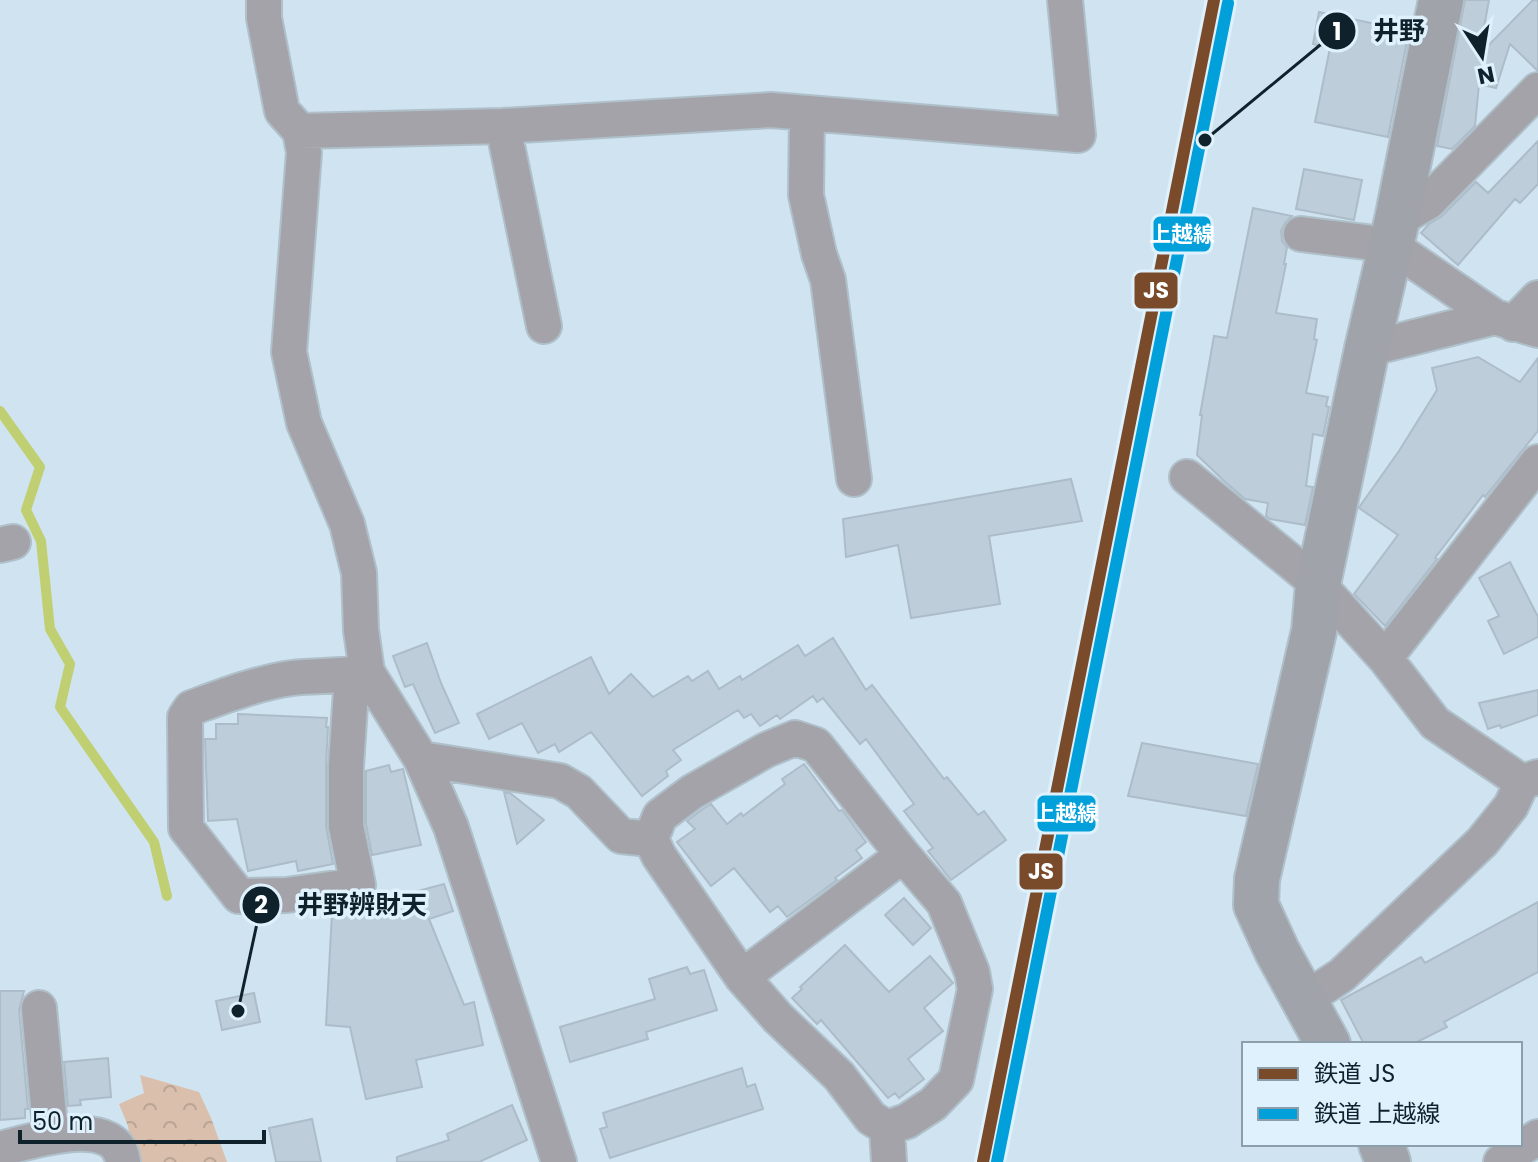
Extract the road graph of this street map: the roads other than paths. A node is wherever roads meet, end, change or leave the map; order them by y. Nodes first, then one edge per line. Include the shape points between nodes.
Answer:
1 (264, 0) edge
2 (1065, 0) edge
3 (1441, 0) edge
4 (1538, 90) edge
5 (807, 113) junction
6 (503, 126) junction
7 (300, 131) junction
8 (1394, 232) junction
9 (1301, 234) dead end
10 (1538, 298) edge
11 (1515, 324) edge
12 (544, 326) dead end
13 (1367, 349) junction
14 (1538, 462) edge
15 (1187, 477) dead end
16 (854, 479) dead end
17 (1318, 584) junction
18 (1385, 658) junction
19 (360, 673) junction
20 (421, 759) junction
21 (1530, 780) edge
22 (651, 839) junction
23 (903, 855) junction
24 (742, 977) junction
25 (1304, 1000) junction
26 (39, 1008) dead end
27 (1327, 1042) edge
28 (887, 1128) junction
29 (51, 1137) junction
30 (1538, 1137) edge
31 (0, 1149) edge
32 (548, 1158) edge
33 (123, 1162) edge
34 (889, 1162) edge
35 (1501, 1162) edge

1 - 7 street via 282,111
2 - 5 street via 1078,135
3 - 8 street
4 - 8 street
5 - 6 street via 771,110
5 - 16 street via 806,195 828,280
6 - 7 street
6 - 12 street
7 - 19 street via 304,152 289,352 304,423 347,524 359,573
8 - 9 street
8 - 11 street
8 - 13 street
10 - 11 street
11 - 13 street
13 - 17 street
14 - 18 street
15 - 17 street
17 - 18 street
17 - 25 street via 1314,631 1257,879 1256,905
18 - 21 street via 1435,723
19 - 19 street via 260,684 191,708 185,717 186,828 239,896 358,885 346,826 346,766
19 - 20 street
20 - 22 street via 560,781 579,792 621,836
20 - 32 street via 451,827
21 - 25 street via 1482,842 1342,975
22 - 23 street via 660,816 692,792 795,738 816,745
22 - 24 street
23 - 24 street
23 - 28 street via 944,903 975,989 956,1080 933,1104
24 - 28 street via 839,1076 871,1118
25 - 27 street
26 - 29 street
28 - 34 street
29 - 31 street
29 - 33 street via 91,1133 110,1139
30 - 35 street

